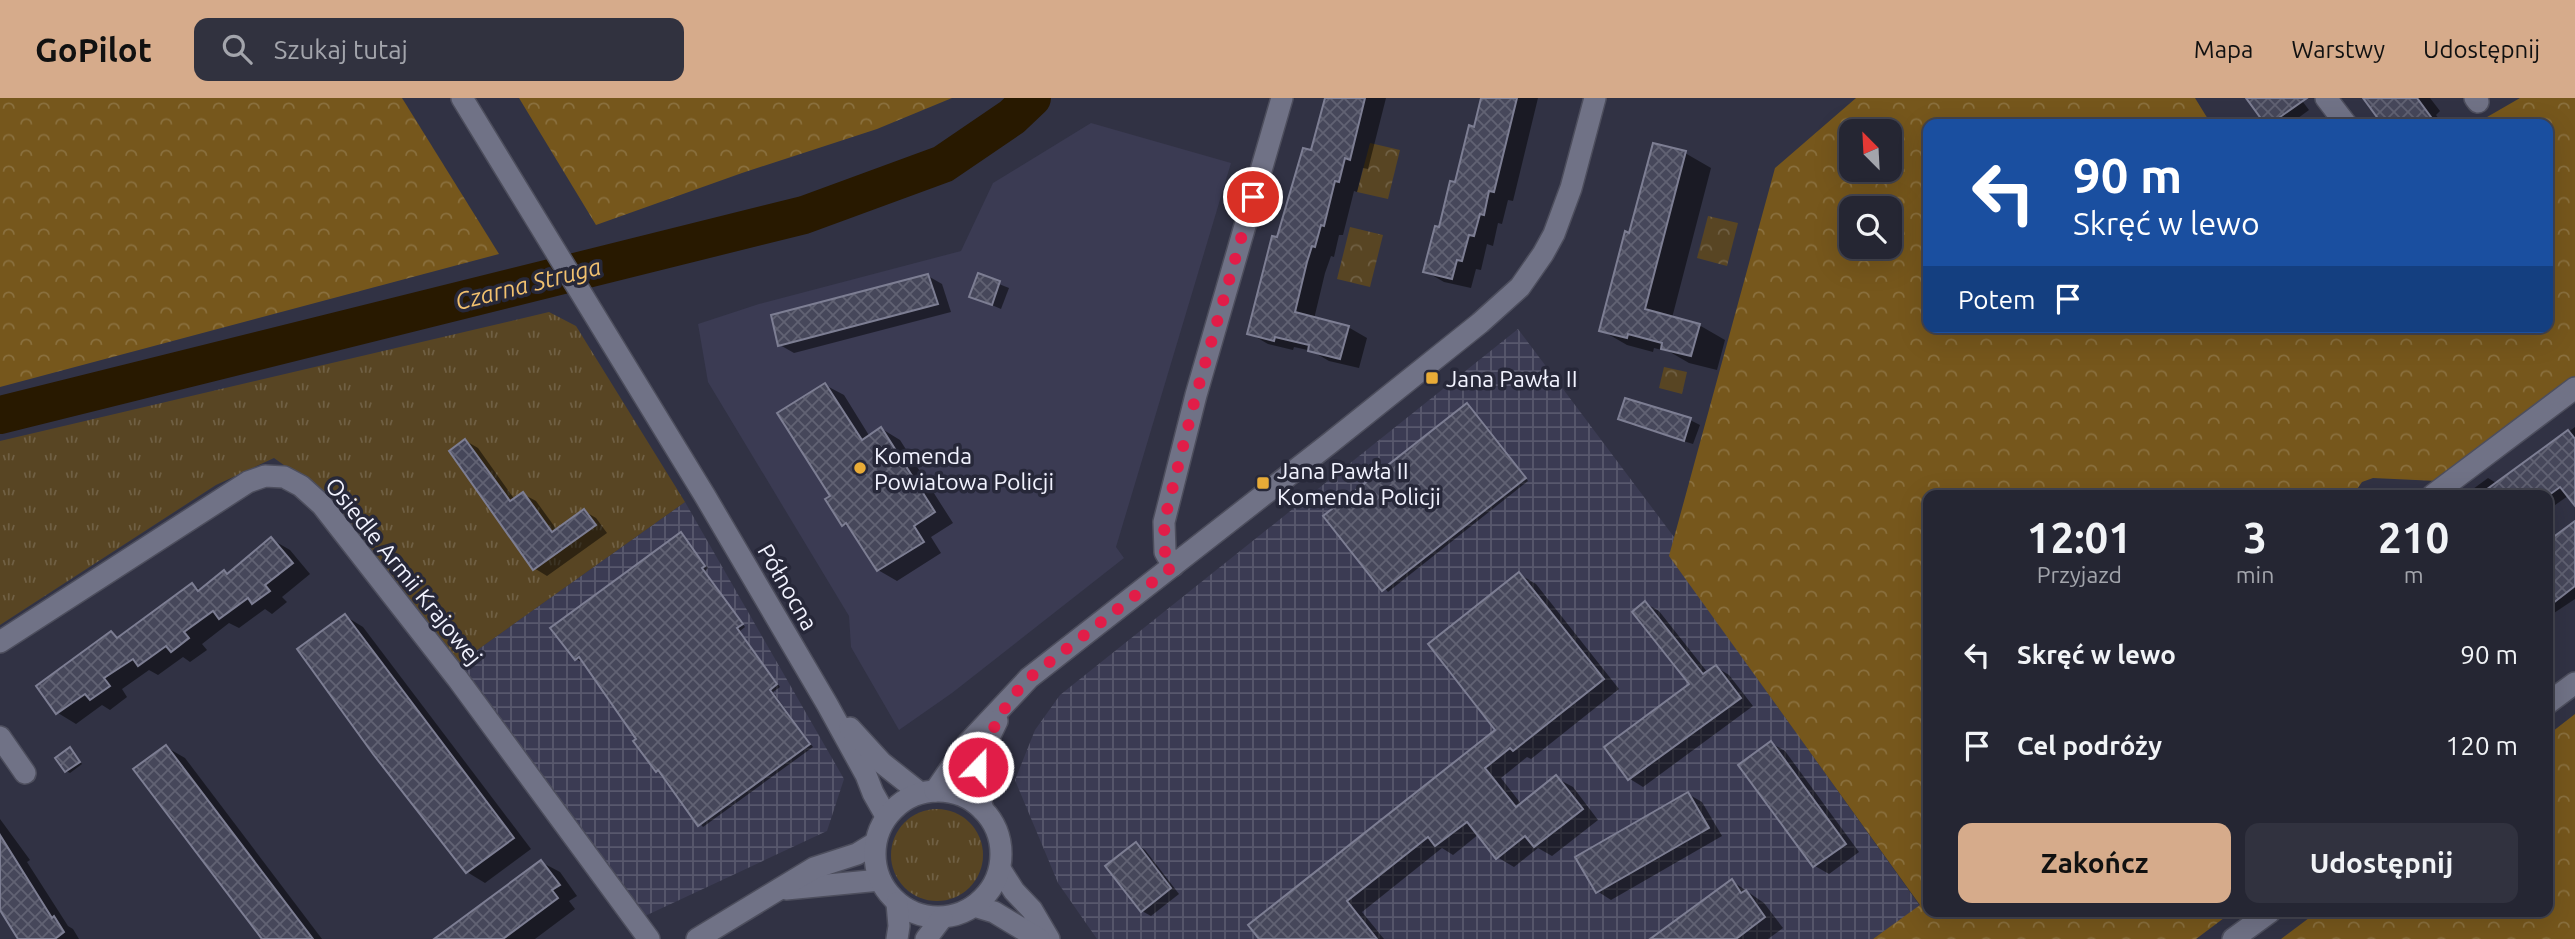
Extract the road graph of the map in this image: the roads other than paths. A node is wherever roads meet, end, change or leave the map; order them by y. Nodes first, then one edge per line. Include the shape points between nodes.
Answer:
1 (462, 98) edge
2 (1282, 98) edge
3 (1595, 98) edge
4 (2326, 98) edge
5 (2342, 119) edge
6 (2575, 388) edge
7 (2440, 490) edge
8 (1173, 566) junction
9 (0, 642) edge
10 (2575, 683) edge
11 (2553, 699) edge
12 (1007, 701) junction
13 (827, 704) junction
14 (0, 737) edge
15 (25, 773) dead end
16 (927, 792) junction
17 (983, 810) junction
18 (886, 816) junction
19 (875, 843) junction
20 (1000, 869) junction
21 (880, 880) junction
22 (780, 889) junction
23 (897, 903) junction
24 (974, 906) junction
25 (2263, 917) edge
26 (942, 918) junction
27 (649, 939) edge
28 (697, 939) edge
29 (897, 939) edge
30 (926, 939) edge
31 (1039, 939) edge
32 (1048, 939) edge
33 (2233, 939) edge

1 - 13 street, Północna
2 - 8 street via 1164,522 1165,552
3 - 8 street via 1554,233 1520,287
4 - 5 street
6 - 7 street
8 - 12 street via 1029,678
9 - 27 street, Osiedle Armii Krajowej via 248,482 265,476 284,477 321,505 371,566
10 - 11 street
12 - 16 street
12 - 17 street via 978,767 976,787
13 - 16 street via 882,763
13 - 18 street
14 - 15 street
16 - 17 street via 953,792
16 - 18 street via 907,798
17 - 20 street via 996,827
18 - 19 street
19 - 21 street
19 - 22 street via 814,868
20 - 24 street
20 - 32 street
21 - 22 street
21 - 23 street
22 - 28 street
23 - 26 street via 911,912
23 - 29 street
24 - 26 street
24 - 31 street via 994,912
25 - 33 street
26 - 30 street

